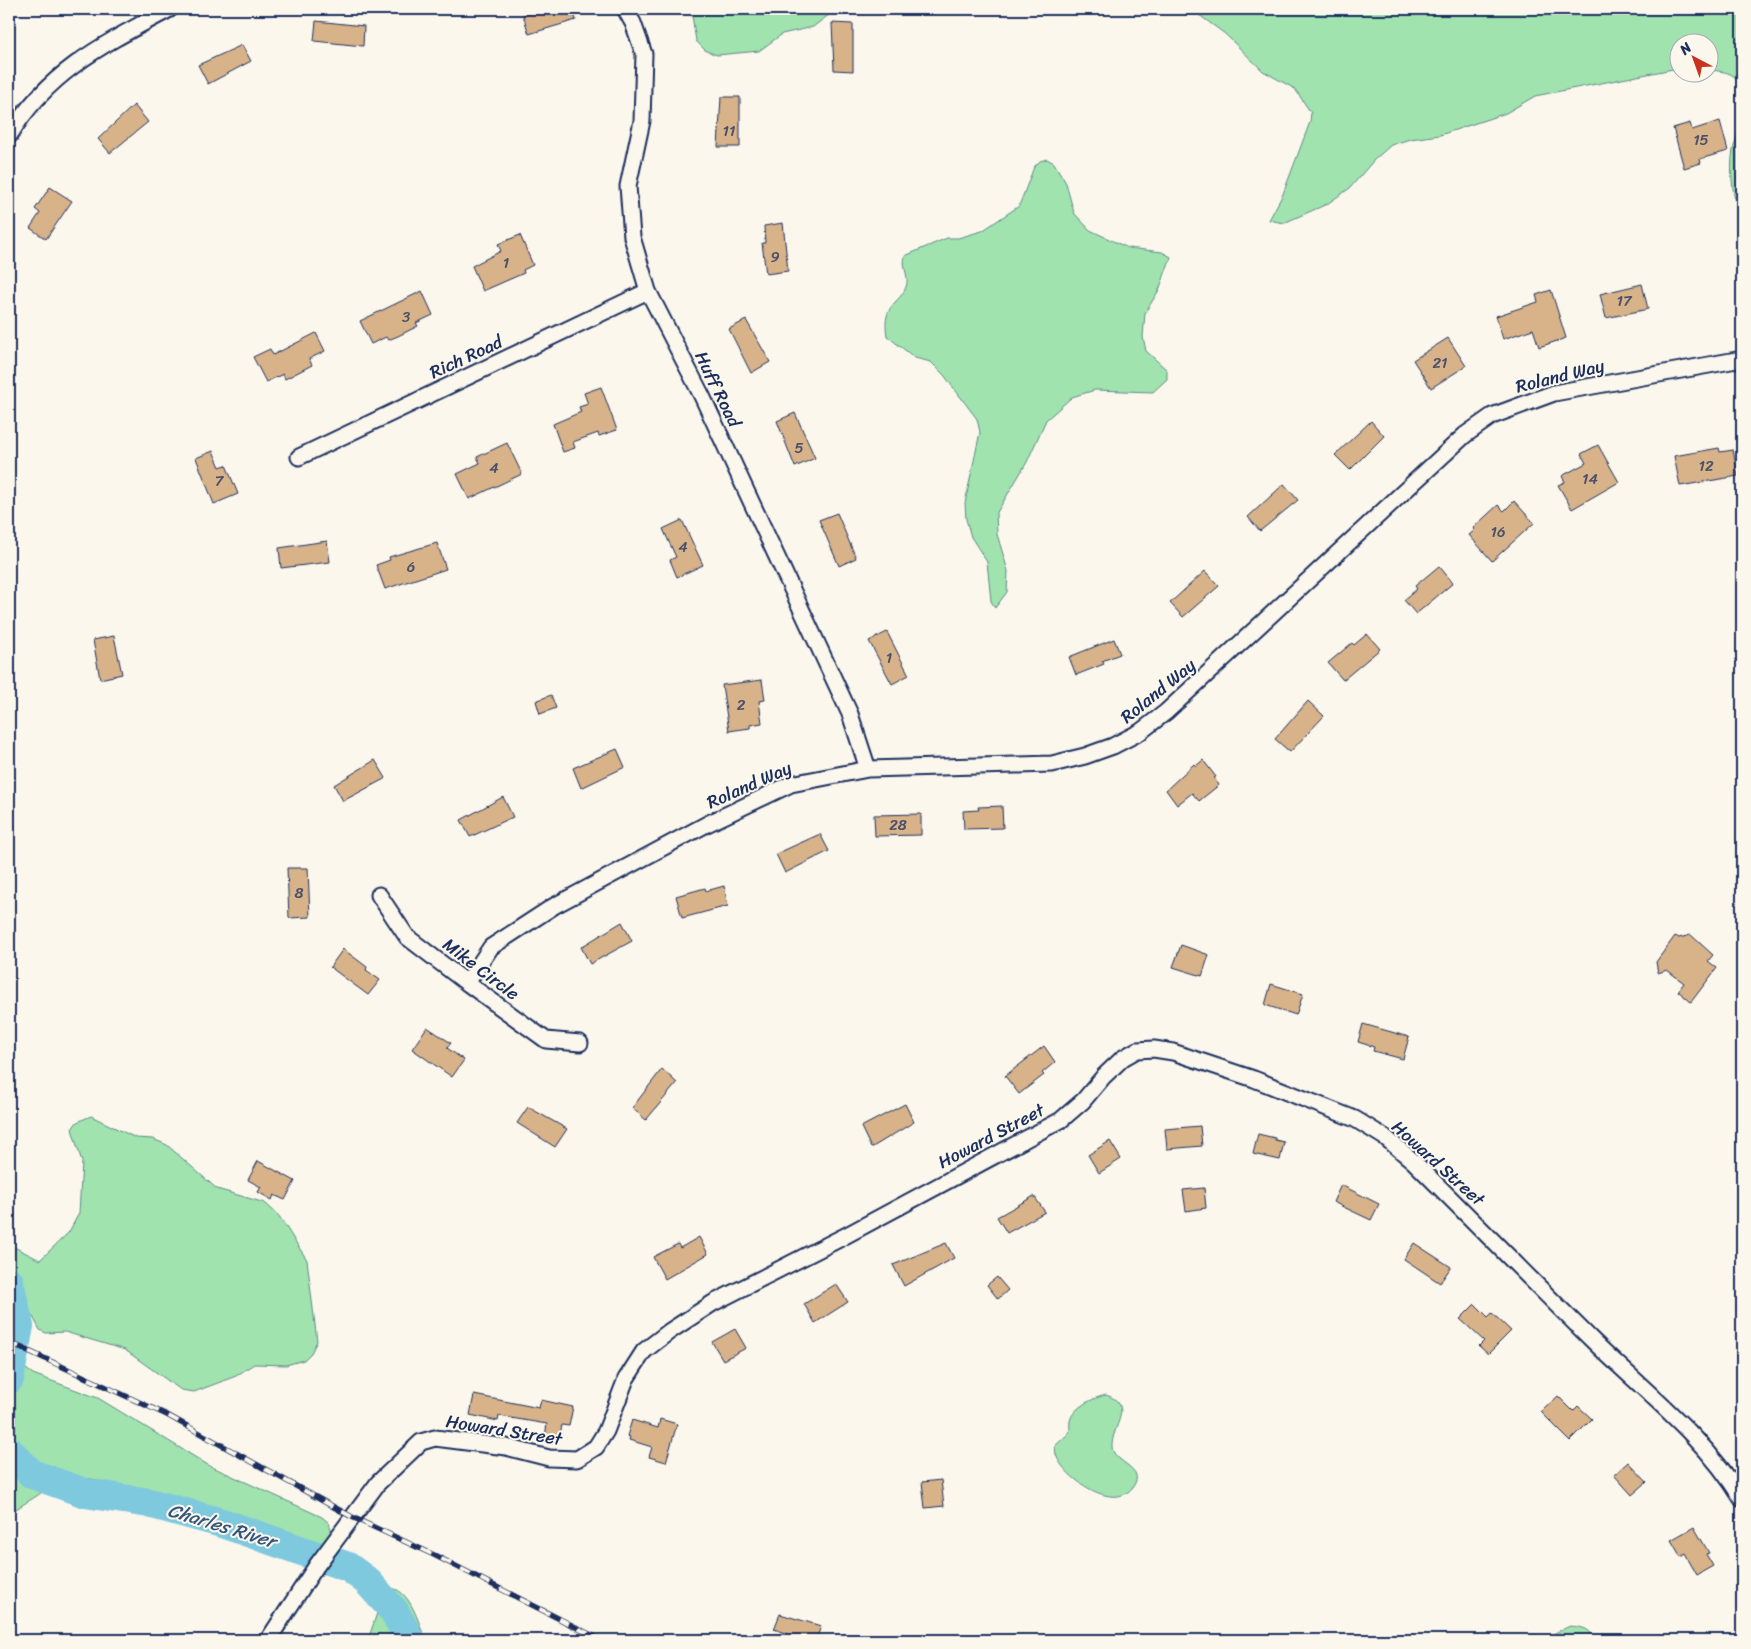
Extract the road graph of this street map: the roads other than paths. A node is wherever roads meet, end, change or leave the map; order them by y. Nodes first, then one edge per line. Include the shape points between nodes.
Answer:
1 (170, 9) edge
2 (625, 9) edge
3 (9, 136) edge
4 (648, 291) junction
5 (1742, 359) edge
6 (299, 457) dead end
7 (868, 769) junction
8 (379, 894) dead end
9 (467, 983) junction
10 (580, 1043) dead end
11 (1742, 1499) edge
12 (268, 1640) edge

1 - 3 street via 97,48 66,70 38,98
2 - 4 street, Huff Road via 644,54 642,121 628,186 632,237
4 - 6 street, Rich Road
4 - 7 street, Huff Road via 702,396 850,714
5 - 7 street, Roland Way via 1554,393 1492,416 1465,435 1166,712 1140,732 1113,746 1052,764
7 - 9 street, Roland Way via 791,784 631,864 554,906 491,947
8 - 9 street, Mike Circle via 408,937
9 - 10 street, Mike Circle via 546,1040
11 - 12 street, Howard Street via 1707,1451 1678,1420 1386,1138 1355,1119 1254,1079 1173,1052 1137,1050 1123,1058 1075,1107 1038,1133 713,1303 670,1331 644,1351 626,1379 606,1431 596,1447 577,1459 549,1458 506,1447 435,1438 421,1442 378,1483 317,1565

